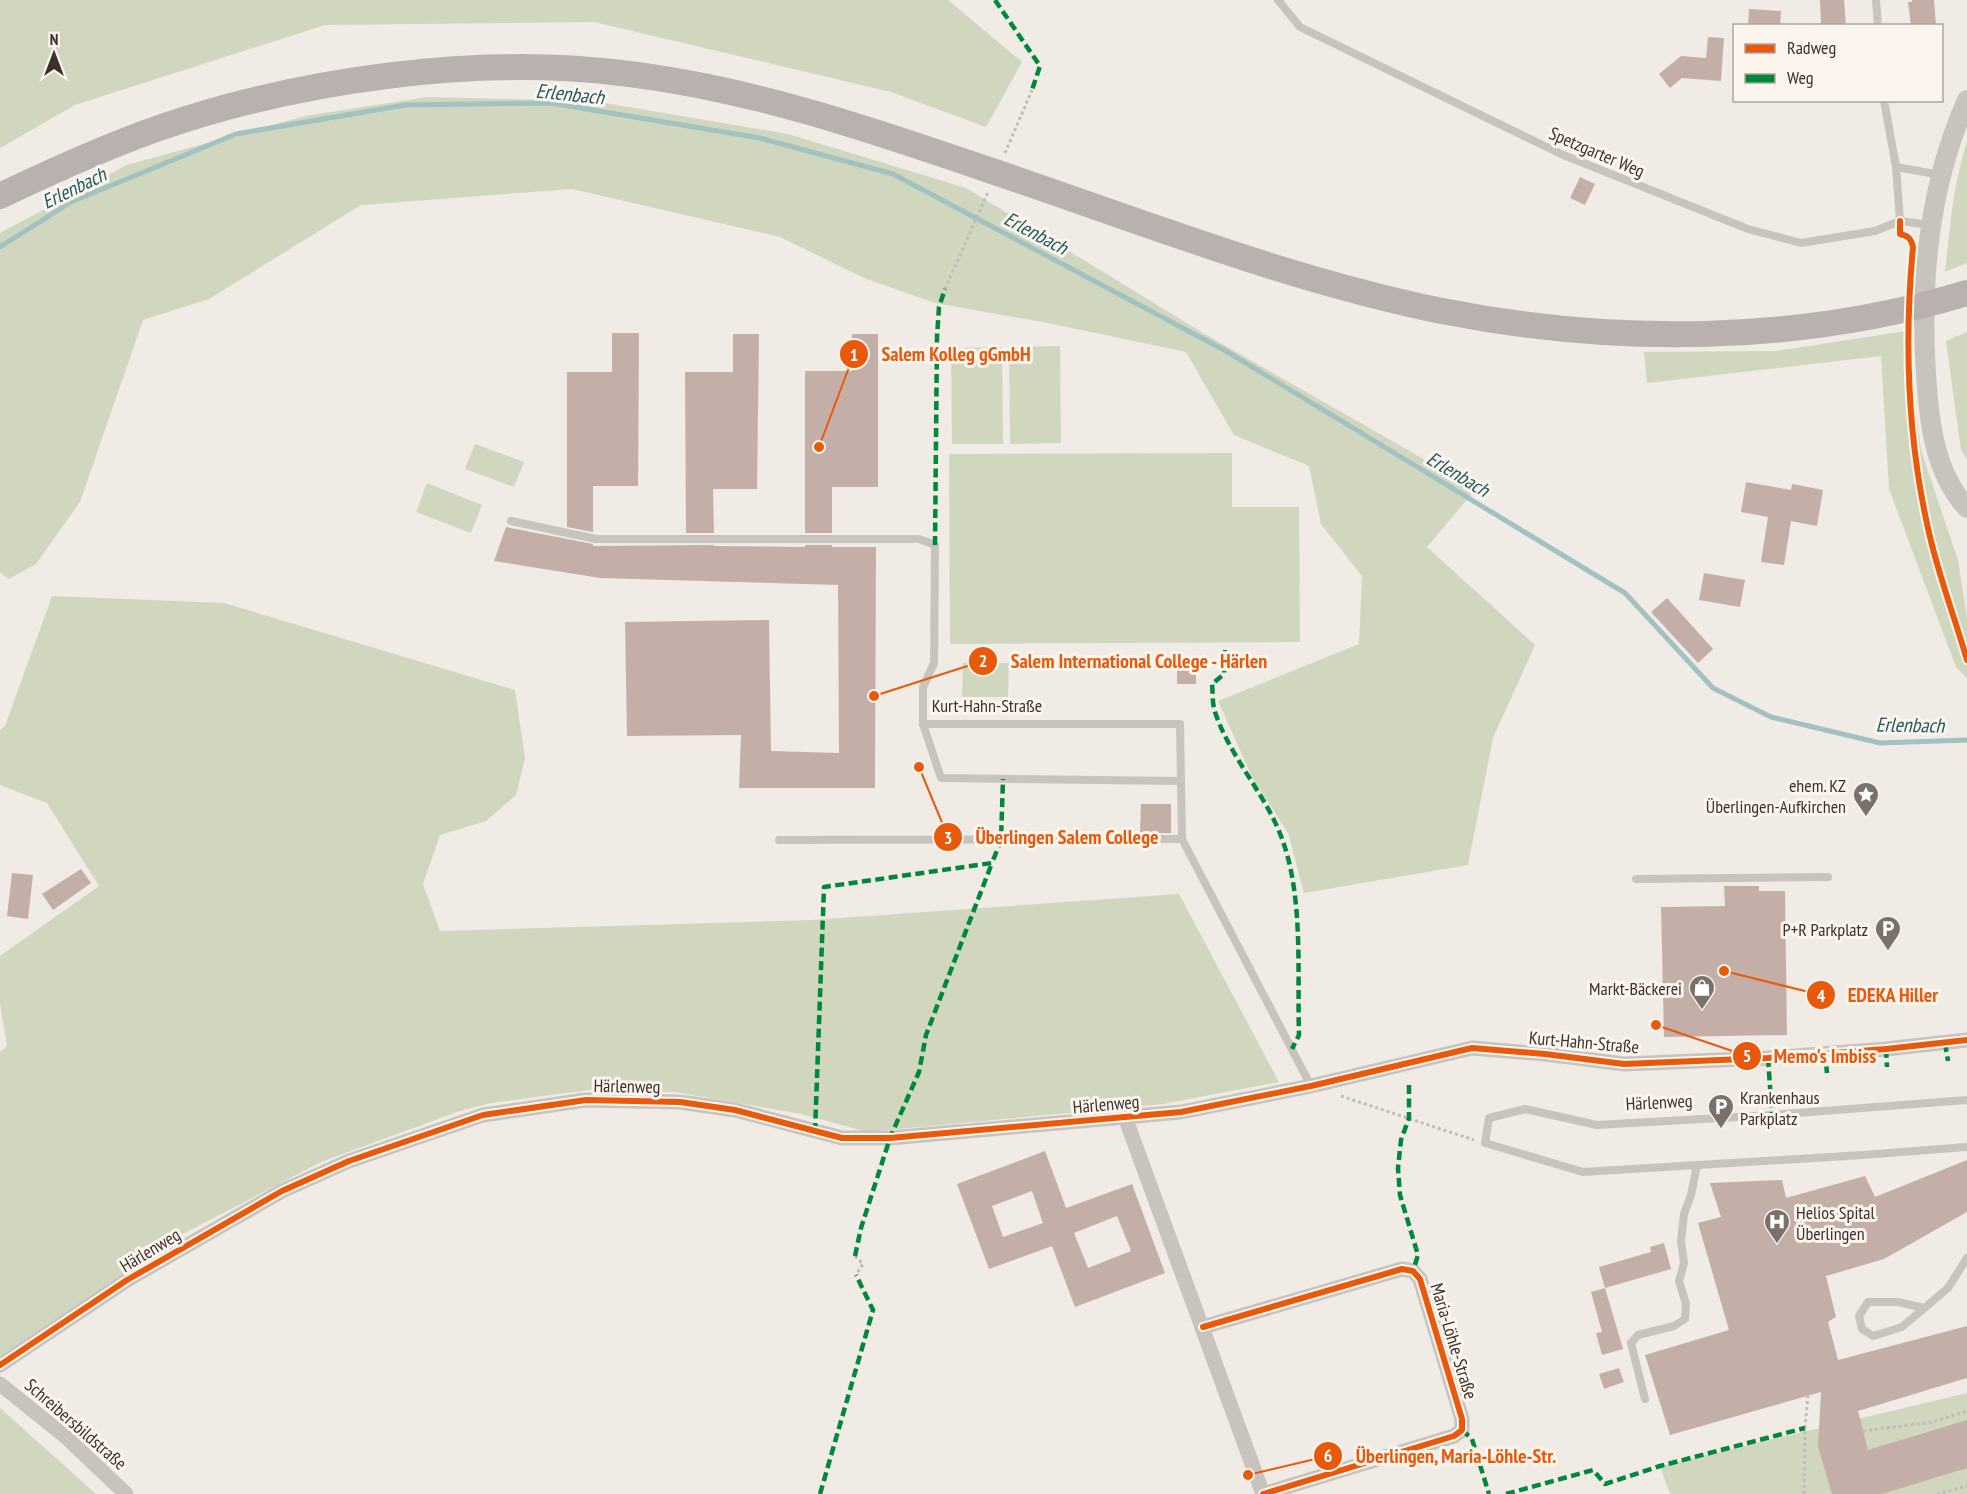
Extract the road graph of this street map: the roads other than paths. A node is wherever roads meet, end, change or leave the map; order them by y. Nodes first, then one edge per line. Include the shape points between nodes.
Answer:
1 (1278, 0) edge
2 (1876, 0) edge
3 (1878, 24) edge
4 (1967, 100) edge
5 (1884, 102) edge
6 (1896, 167) junction
7 (1941, 175) junction
8 (0, 196) edge
9 (1900, 221) junction
10 (1932, 225) junction
11 (1967, 293) edge
12 (1967, 508) edge
13 (511, 521) dead end
14 (923, 724) junction
15 (1180, 781) junction
16 (1182, 839) junction
17 (779, 840) dead end
18 (1828, 877) dead end
19 (1636, 879) dead end
20 (1967, 1040) edge
21 (1311, 1086) junction
22 (1967, 1100) edge
23 (1125, 1117) junction
24 (1967, 1147) edge
25 (1697, 1165) junction
26 (1967, 1258) edge
27 (1924, 1308) junction
28 (1203, 1327) junction
29 (0, 1365) edge
30 (0, 1384) edge
31 (1645, 1399) dead end
32 (126, 1494) edge
33 (1263, 1494) edge

1 - 9 lane, Spetzgarter Weg via 1300,27 1561,154 1748,229 1801,243 1875,231
2 - 3 lane
4 - 7 street
5 - 6 lane
6 - 7 lane
6 - 9 lane
7 - 10 street
8 - 11 main road via 84,157 161,128 306,89 397,75 546,67 681,81 833,117 1286,270 1373,295 1501,321 1626,333 1738,332 1849,320
9 - 10 lane, Spetzgarter Weg
10 - 12 street via 1924,296 1929,411 1948,482
13 - 14 lane via 596,539 919,539 935,545 933,663 922,687
14 - 15 lane, Kurt-Hahn-Straße via 941,778
14 - 15 lane, Kurt-Hahn-Straße via 1180,724
15 - 16 lane, Kurt-Hahn-Straße
16 - 17 lane
16 - 21 lane, Kurt-Hahn-Straße
18 - 19 lane
20 - 21 street, Kurt-Hahn-Straße via 1768,1058 1624,1064 1472,1048
21 - 23 street, Härlenweg via 1181,1112
22 - 25 lane, Härlenweg via 1597,1125 1525,1109 1489,1118 1485,1143 1582,1172
23 - 28 street, Maria-Löhle-Straße
23 - 29 street, Härlenweg via 890,1138 842,1138 735,1110 680,1102 586,1100 483,1115 349,1161 282,1191 127,1280
24 - 25 lane
25 - 31 lane via 1681,1241 1684,1263 1679,1281 1686,1304 1685,1319 1674,1326 1638,1335 1631,1343
26 - 27 lane via 1948,1288
27 - 27 lane via 1902,1327 1873,1336 1862,1329 1859,1316 1868,1302 1898,1302
28 - 33 street, Maria-Löhle-Straße
28 - 33 street, Maria-Löhle-Straße via 1402,1269 1413,1271 1419,1279 1462,1419 1462,1430 1454,1436
30 - 32 street, Schreibersbildstraße via 66,1437

